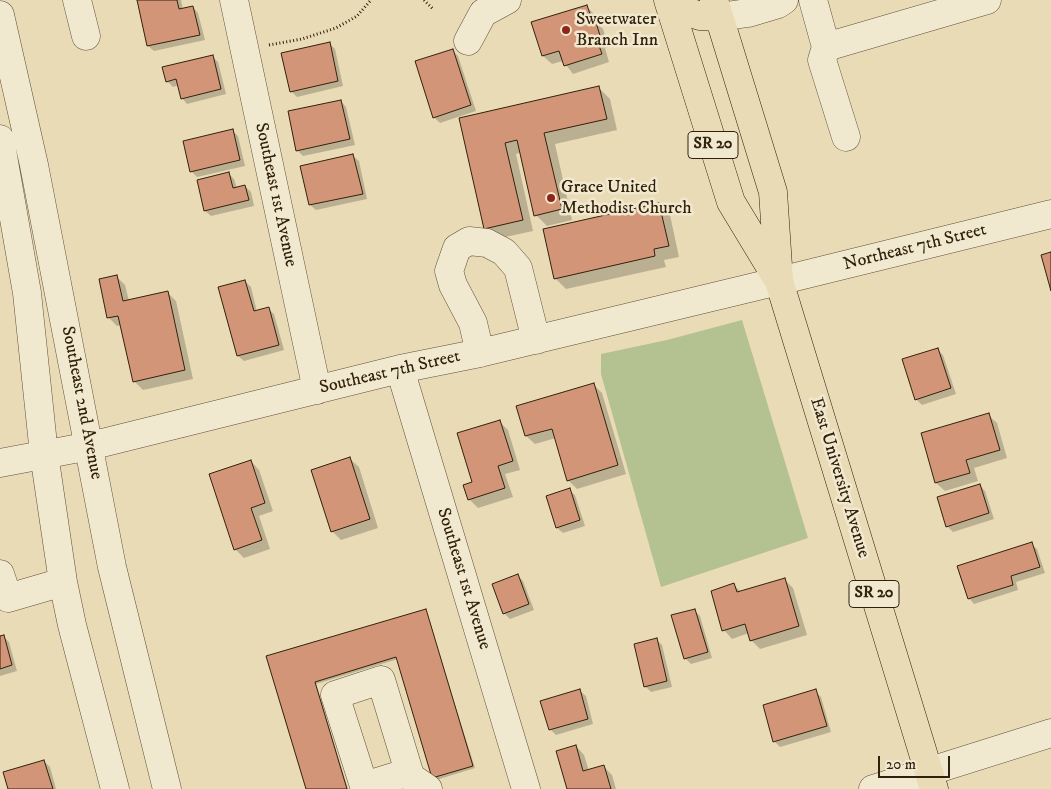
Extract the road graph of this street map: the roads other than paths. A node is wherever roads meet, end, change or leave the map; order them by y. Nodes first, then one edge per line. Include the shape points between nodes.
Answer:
1 (77, 0) edge
2 (234, 0) edge
3 (507, 0) edge
4 (668, 0) edge
5 (677, 0) edge
6 (813, 0) edge
7 (986, 0) edge
8 (781, 2) edge
9 (716, 8) edge
10 (0, 15) edge
11 (86, 36) dead end
12 (822, 38) junction
13 (468, 41) dead end
14 (846, 137) dead end
15 (0, 139) edge
16 (1051, 214) edge
17 (779, 282) junction
18 (536, 340) junction
19 (480, 353) junction
20 (400, 369) junction
21 (317, 390) junction
22 (90, 446) junction
23 (44, 454) junction
24 (0, 463) edge
25 (0, 574) edge
26 (63, 582) junction
27 (1051, 733) edge
28 (405, 773) dead end
29 (931, 780) edge
30 (115, 789) edge
31 (168, 789) edge
32 (428, 789) edge
33 (526, 789) edge
34 (873, 789) edge

1 - 11 street
2 - 21 street, Southeast 1st Avenue
3 - 13 street via 484,13
4 - 17 main road, East University Avenue / SR 20 via 731,202
5 - 9 main road via 686,11 700,16
6 - 12 street
7 - 12 street
8 - 9 street via 748,13
8 - 12 street via 791,6
9 - 17 main road, East University Avenue / SR 20 via 773,192
10 - 22 street, Southeast 2nd Avenue via 34,165
12 - 14 street via 822,60
15 - 23 street, Southeast 2nd Avenue via 28,293
16 - 17 street, Northeast 7th Street
17 - 18 street, Southeast 7th Street
17 - 29 main road, East University Avenue / SR 20
18 - 19 street, Southeast 7th Street
18 - 19 street via 518,268 504,252 488,243 468,241 457,248 449,271 473,322
19 - 20 street, Southeast 7th Street
20 - 21 street, Southeast 7th Street
20 - 33 street, Southeast 1st Avenue
21 - 22 street, Southeast 7th Street
22 - 23 street, Southeast 7th Street
22 - 31 street, Southeast 2nd Avenue via 112,567
23 - 24 street, Southeast 7th Street
23 - 26 street, Southeast 2nd Avenue
25 - 26 street via 8,598
26 - 30 street, Southeast 2nd Avenue
27 - 29 street
28 - 32 street
29 - 34 street

